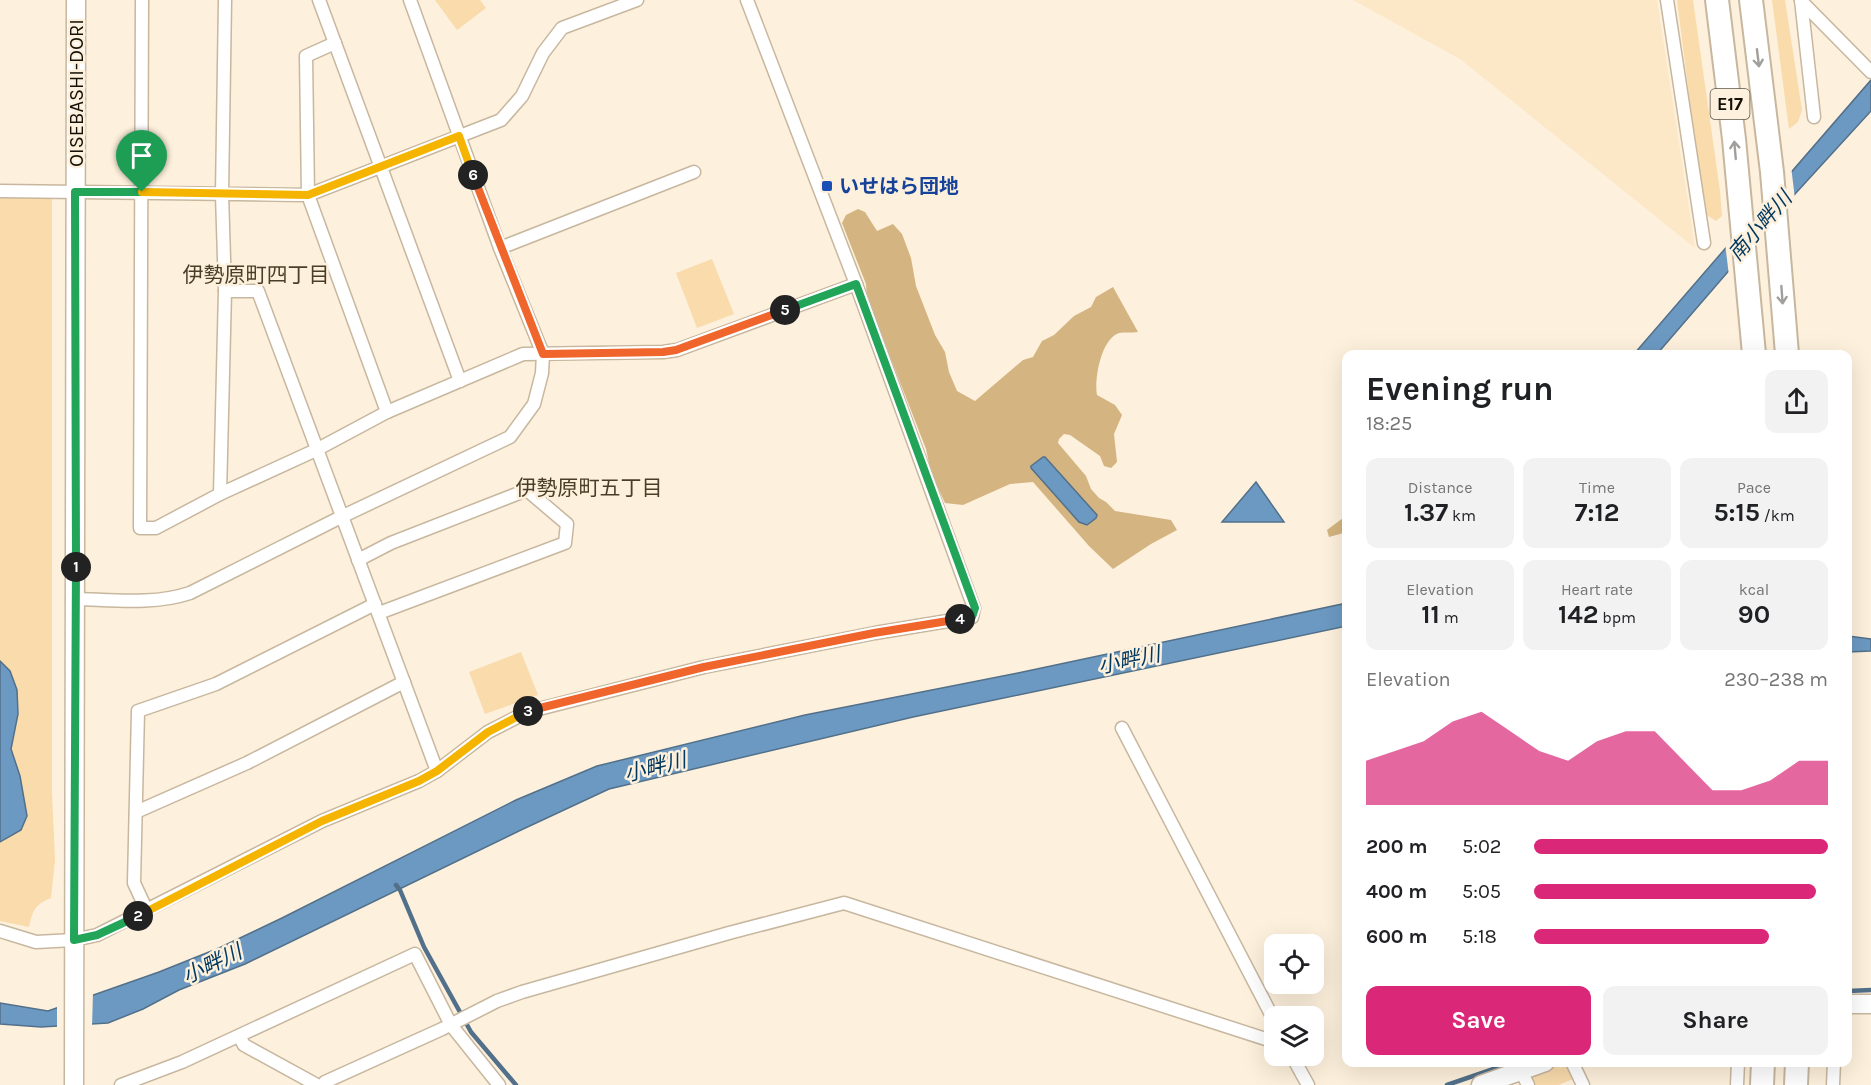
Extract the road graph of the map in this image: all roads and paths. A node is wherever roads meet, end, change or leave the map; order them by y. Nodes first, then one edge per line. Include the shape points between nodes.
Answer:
1 (76, 0) edge
2 (142, 0) edge
3 (225, 0) edge
4 (319, 0) edge
5 (410, 0) edge
6 (637, 0) edge
7 (747, 0) edge
8 (1667, 0) edge
9 (1718, 0) edge
10 (1751, 0) edge
11 (1801, 1) edge
12 (335, 43) junction
13 (1871, 72) edge
14 (1814, 117) dead end
15 (459, 136) junction
16 (381, 166) junction
17 (694, 172) dead end
18 (0, 191) edge
19 (75, 192) junction
20 (142, 192) junction
21 (222, 194) junction
22 (308, 195) junction
23 (1704, 243) dead end
24 (500, 248) junction
25 (856, 284) junction
26 (225, 291) junction
27 (1754, 350) edge
28 (1787, 350) edge
29 (543, 354) junction
30 (460, 381) junction
31 (387, 412) junction
32 (316, 450) junction
33 (219, 494) junction
34 (341, 517) junction
35 (358, 560) junction
36 (76, 599) junction
37 (377, 609) junction
38 (404, 682) junction
39 (1122, 728) dead end
40 (437, 771) junction
41 (136, 812) junction
42 (147, 911) junction
43 (0, 931) edge
44 (74, 948) junction
45 (1852, 1004) edge
46 (1871, 1004) edge
47 (1266, 1006) edge
48 (451, 1025) junction
49 (239, 1036) junction
50 (1264, 1038) edge
51 (1298, 1066) edge
52 (1539, 1067) edge
53 (1574, 1067) edge
54 (1738, 1067) edge
55 (1763, 1067) edge
56 (1797, 1067) edge
57 (1834, 1067) edge
58 (1525, 1078) edge
59 (74, 1080) edge
60 (121, 1085) edge
61 (317, 1085) edge
62 (324, 1085) edge
63 (499, 1085) edge
64 (1308, 1085) edge
65 (1481, 1085) edge
66 (1583, 1085) edge
67 (1737, 1085) edge
68 (1762, 1085) edge
69 (1796, 1085) edge
70 (1833, 1085) edge

1 - 19 street, OISEBASHI-DORI
2 - 20 street
3 - 21 street
4 - 12 street
5 - 15 street
6 - 15 street via 562,28 543,53 522,96 501,120
7 - 25 street
8 - 23 street
27 -> 9 highway, E17
10 -> 28 highway, E17 via 1772,172
11 - 13 street
11 - 14 street
12 - 16 street
12 - 22 street via 306,56
15 - 16 street
15 - 24 street
16 - 22 street
16 - 30 street
17 - 24 street
18 - 19 street
19 - 20 street
19 - 36 street, OISEBASHI-DORI
20 - 21 street
20 - 33 street via 140,528 156,528
21 - 22 street
21 - 26 street
22 - 31 street
24 - 29 street
25 - 29 street via 676,350
25 - 40 street via 975,608 972,617 704,667 527,712 488,732
26 - 32 street via 258,291
26 - 33 street
29 - 30 street via 523,354
29 - 34 street via 534,404 510,438
30 - 31 street
31 - 32 street
32 - 33 street
32 - 34 street
34 - 35 street
34 - 36 street via 173,598
35 - 37 street
35 - 37 street via 391,543 527,490 567,524 565,543
36 - 44 street, OISEBASHI-DORI
37 - 38 street
37 - 41 street via 216,684 138,711
38 - 40 street
38 - 41 street via 247,763
39 - 47 street
40 - 42 street via 322,821
41 - 42 street via 134,883
42 - 44 street
43 - 44 street
44 - 59 street, OISEBASHI-DORI
45 - 46 street
48 - 49 street via 415,954
48 - 50 street via 497,1001 553,982 844,903
48 - 62 street
48 - 63 street
49 - 60 street
49 - 61 street via 244,1045
51 - 64 street
52 - 58 street
53 - 66 street
54 - 67 street
55 - 68 highway
56 - 69 highway
57 - 70 street
58 - 65 street

